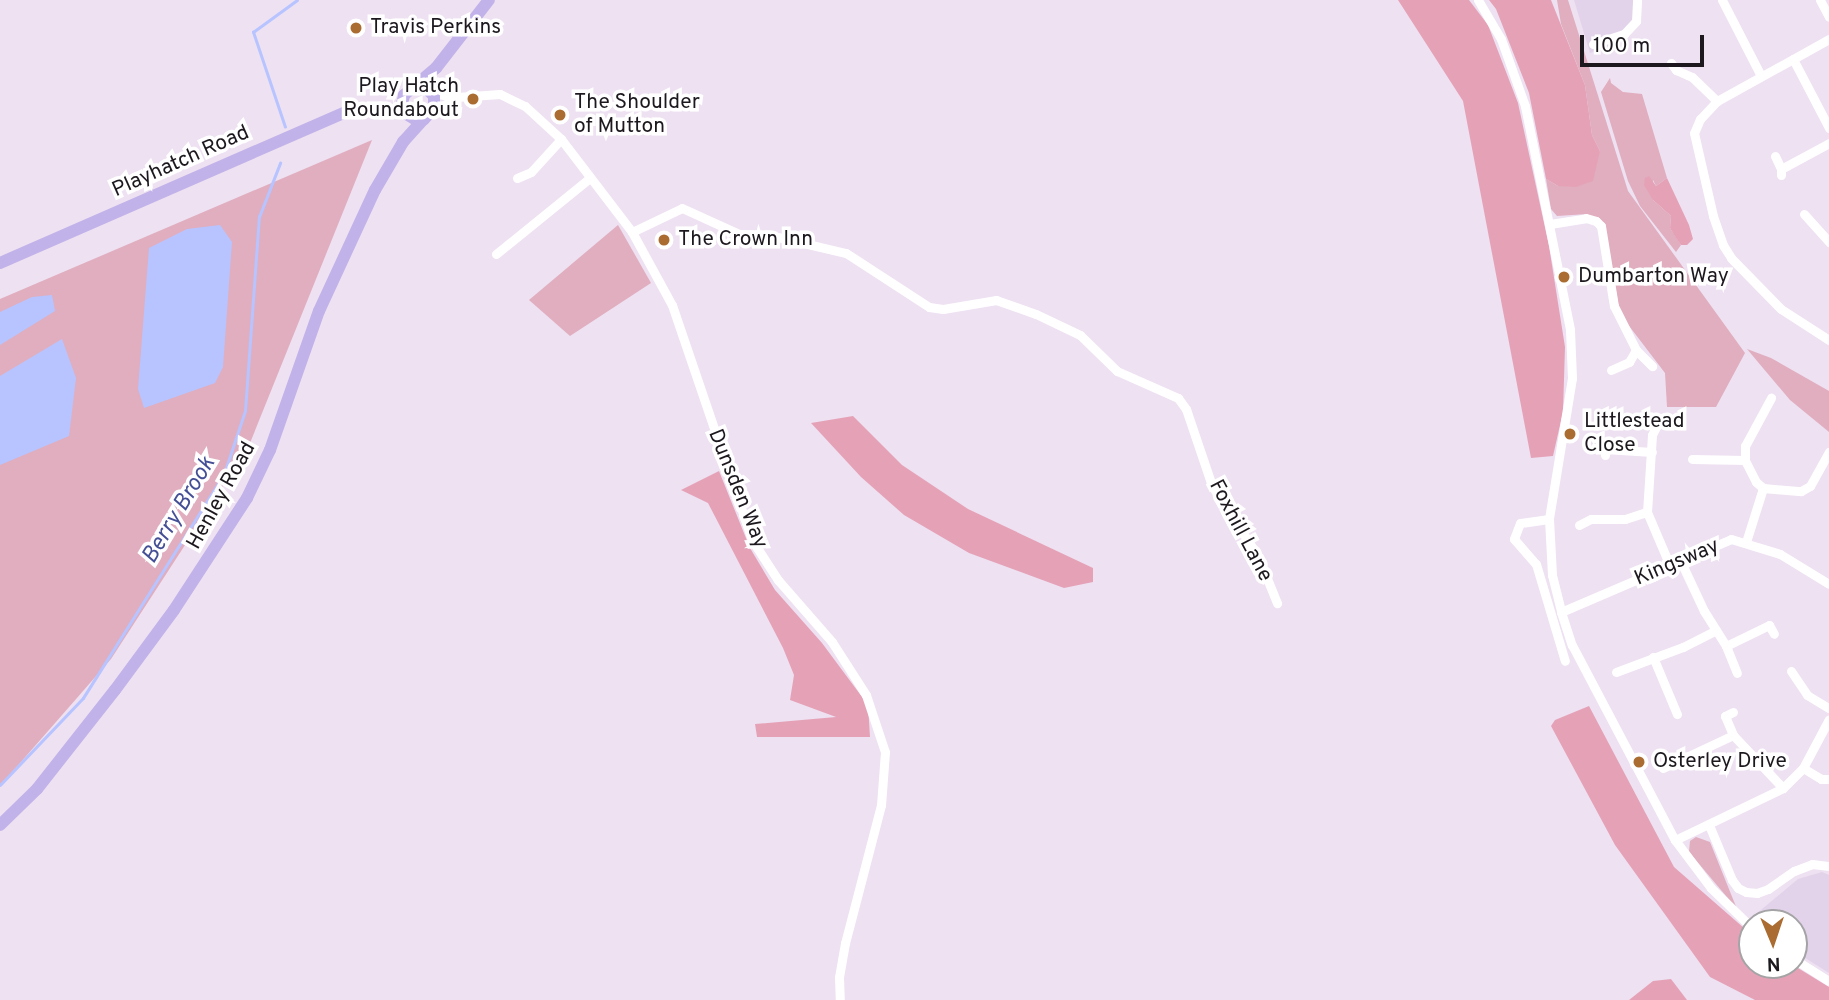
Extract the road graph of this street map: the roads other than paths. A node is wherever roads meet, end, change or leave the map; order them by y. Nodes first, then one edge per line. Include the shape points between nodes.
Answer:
1 (489, 0) edge
2 (1478, 0) edge
3 (1637, 0) edge
4 (1722, 0) edge
5 (1820, 0) edge
6 (1829, 17) edge
7 (1829, 39) edge
8 (1593, 44) dead end
9 (1793, 59) junction
10 (1671, 63) dead end
11 (436, 68) junction
12 (1762, 76) junction
13 (408, 91) junction
14 (431, 93) junction
15 (457, 97) junction
16 (1717, 101) junction
17 (380, 108) junction
18 (405, 113) junction
19 (429, 115) junction
20 (1829, 128) edge
21 (561, 139) junction
22 (403, 142) junction
23 (1829, 143) edge
24 (1775, 156) dead end
25 (517, 178) dead end
26 (590, 178) junction
27 (1804, 214) dead end
28 (1550, 225) junction
29 (632, 232) junction
30 (1829, 242) edge
31 (496, 254) dead end
32 (0, 263) edge
33 (1829, 340) edge
34 (1636, 350) junction
35 (1652, 366) dead end
36 (1611, 370) dead end
37 (1767, 401) dead end
38 (1654, 420) dead end
39 (1605, 450) dead end
40 (1652, 452) junction
41 (1823, 455) edge
42 (1698, 456) dead end
43 (1745, 460) junction
44 (1763, 488) junction
45 (1647, 512) junction
46 (1549, 519) junction
47 (1579, 525) dead end
48 (1746, 542) junction
49 (1681, 562) junction
50 (1670, 566) junction
51 (1829, 584) edge
52 (1277, 603) dead end
53 (1561, 612) junction
54 (1772, 628) dead end
55 (1716, 630) junction
56 (1726, 646) junction
57 (1562, 657) dead end
58 (1653, 657) junction
59 (1616, 672) dead end
60 (1737, 673) dead end
61 (1796, 676) dead end
62 (1829, 708) edge
63 (1672, 711) dead end
64 (1727, 712) dead end
65 (1829, 719) edge
66 (1733, 735) junction
67 (1663, 768) dead end
68 (1802, 768) junction
69 (1829, 779) edge
70 (1783, 788) junction
71 (0, 825) edge
72 (1709, 825) junction
73 (1675, 840) junction
74 (1829, 866) edge
75 (1738, 914) edge
76 (1808, 968) edge
77 (1829, 981) edge
78 (840, 1000) edge

1 - 11 main road
2 - 28 street via 1514,70
3 - 8 street via 1636,21 1623,34
4 - 12 street
5 - 6 street
7 - 9 street
9 - 12 street
9 - 20 street
10 - 16 street
11 - 13 main road
11 - 14 main road
12 - 16 street
13 - 14 main road via 423,87
13 - 17 main road, Playhatch Road
13 - 18 main road via 402,104
14 - 15 street, Dunsden Way
14 - 19 main road via 435,100
15 - 19 street, Dunsden Way
15 - 21 street, Dunsden Way via 492,93 514,99
16 - 33 street via 1694,133 1723,245 1781,309
17 - 18 main road, Playhatch Road
17 - 32 main road, Playhatch Road via 330,118
18 - 19 main road via 416,120
18 - 22 main road, Henley Road
19 - 22 main road, Henley Road
21 - 25 street via 531,172
21 - 26 street, Dunsden Way
22 - 71 main road, Henley Road via 375,190 319,311 270,450 247,498 116,690 37,789
23 - 24 street via 1781,172
26 - 29 street, Dunsden Way
26 - 31 street
27 - 30 street
28 - 34 street via 1586,218 1601,226 1614,306
28 - 46 street via 1570,330 1572,378
29 - 52 street, Foxhill Lane via 682,208 739,234 769,235 846,253 929,307 996,300 1080,335 1116,372 1178,398 1212,486 1258,556
29 - 78 street, Dunsden Way via 672,306 752,540 778,580 832,642 866,695 885,752 881,805 839,977
34 - 35 street
34 - 36 street via 1629,362
37 - 43 street via 1745,446
38 - 40 street
39 - 40 street
40 - 45 street
41 - 44 street via 1810,486 1801,491
42 - 43 street
43 - 44 street
44 - 48 street
45 - 47 street via 1625,519 1591,519
45 - 50 street
46 - 53 street via 1552,575
46 - 57 street via 1520,523 1514,538 1536,564
48 - 49 street, Kingsway via 1731,539
48 - 51 street, Kingsway via 1780,554
49 - 50 street, Kingsway
49 - 55 street
50 - 53 street, Kingsway
53 - 73 street via 1572,645
54 - 56 street
55 - 56 street
55 - 58 street
56 - 60 street
58 - 59 street
58 - 63 street
61 - 62 street via 1807,695
64 - 66 street
65 - 68 street
66 - 67 street
66 - 70 street
68 - 69 street
68 - 70 street
70 - 72 street
72 - 73 street
72 - 74 street via 1732,880 1746,892 1768,889 1812,864
73 - 75 street via 1711,888
76 - 77 street

